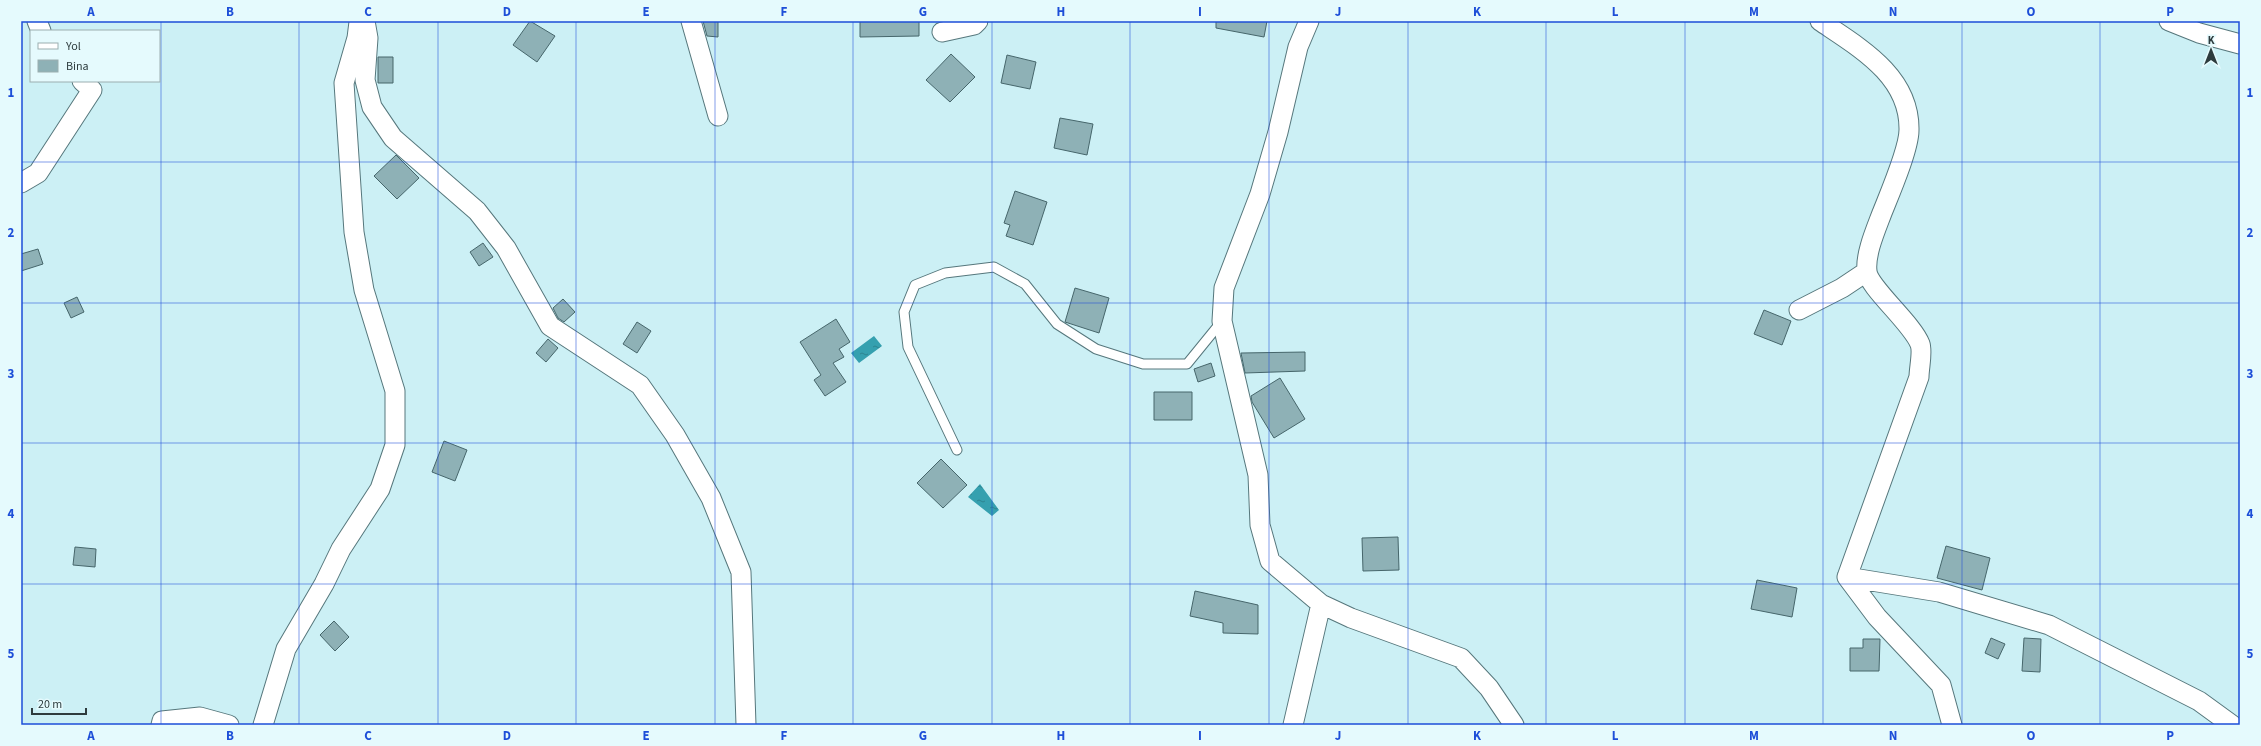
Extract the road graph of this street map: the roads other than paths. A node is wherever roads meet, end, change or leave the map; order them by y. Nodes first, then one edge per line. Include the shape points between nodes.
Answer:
1 (359, 21) edge
2 (365, 21) edge
3 (691, 21) edge
4 (978, 21) edge
5 (1309, 21) edge
6 (1820, 21) edge
7 (2169, 21) edge
8 (942, 32) dead end
9 (2240, 44) edge
10 (83, 82) edge
11 (718, 116) dead end
12 (21, 183) edge
13 (1866, 272) junction
14 (1799, 310) dead end
15 (1222, 321) junction
16 (957, 450) dead end
17 (1847, 576) junction
18 (1321, 604) junction
19 (161, 725) edge
20 (229, 725) edge
21 (263, 725) edge
22 (746, 725) edge
23 (1293, 725) edge
24 (1514, 725) edge
25 (1952, 725) edge
26 (2232, 725) edge

1 - 21 street via 357,38 344,83 354,232 364,290 395,391 395,445 380,489 341,549 286,649
2 - 22 street via 368,38 365,80 372,107 393,138 477,211 506,248 550,326 640,385 675,435 712,498 741,572
3 - 11 street
4 - 8 street via 974,25
5 - 15 street via 1298,48 1260,194 1224,288
6 - 13 street via 1881,64 1906,102 1910,131 1871,244
7 - 9 street via 2199,33
10 - 12 street via 92,90 38,173
13 - 14 street via 1842,288
13 - 17 street via 1920,344 1918,377
15 - 16 lane via 1187,364 1143,364 1096,349 1057,324 1026,284 994,267 945,273 915,285 904,312 908,347
15 - 18 street via 1258,475 1260,525 1270,561
17 - 25 street via 1877,617 1941,685
17 - 26 street via 1939,592 2049,625 2199,701
18 - 23 street
18 - 24 street via 1351,618 1461,658 1489,688
19 - 20 street via 162,721 200,717

